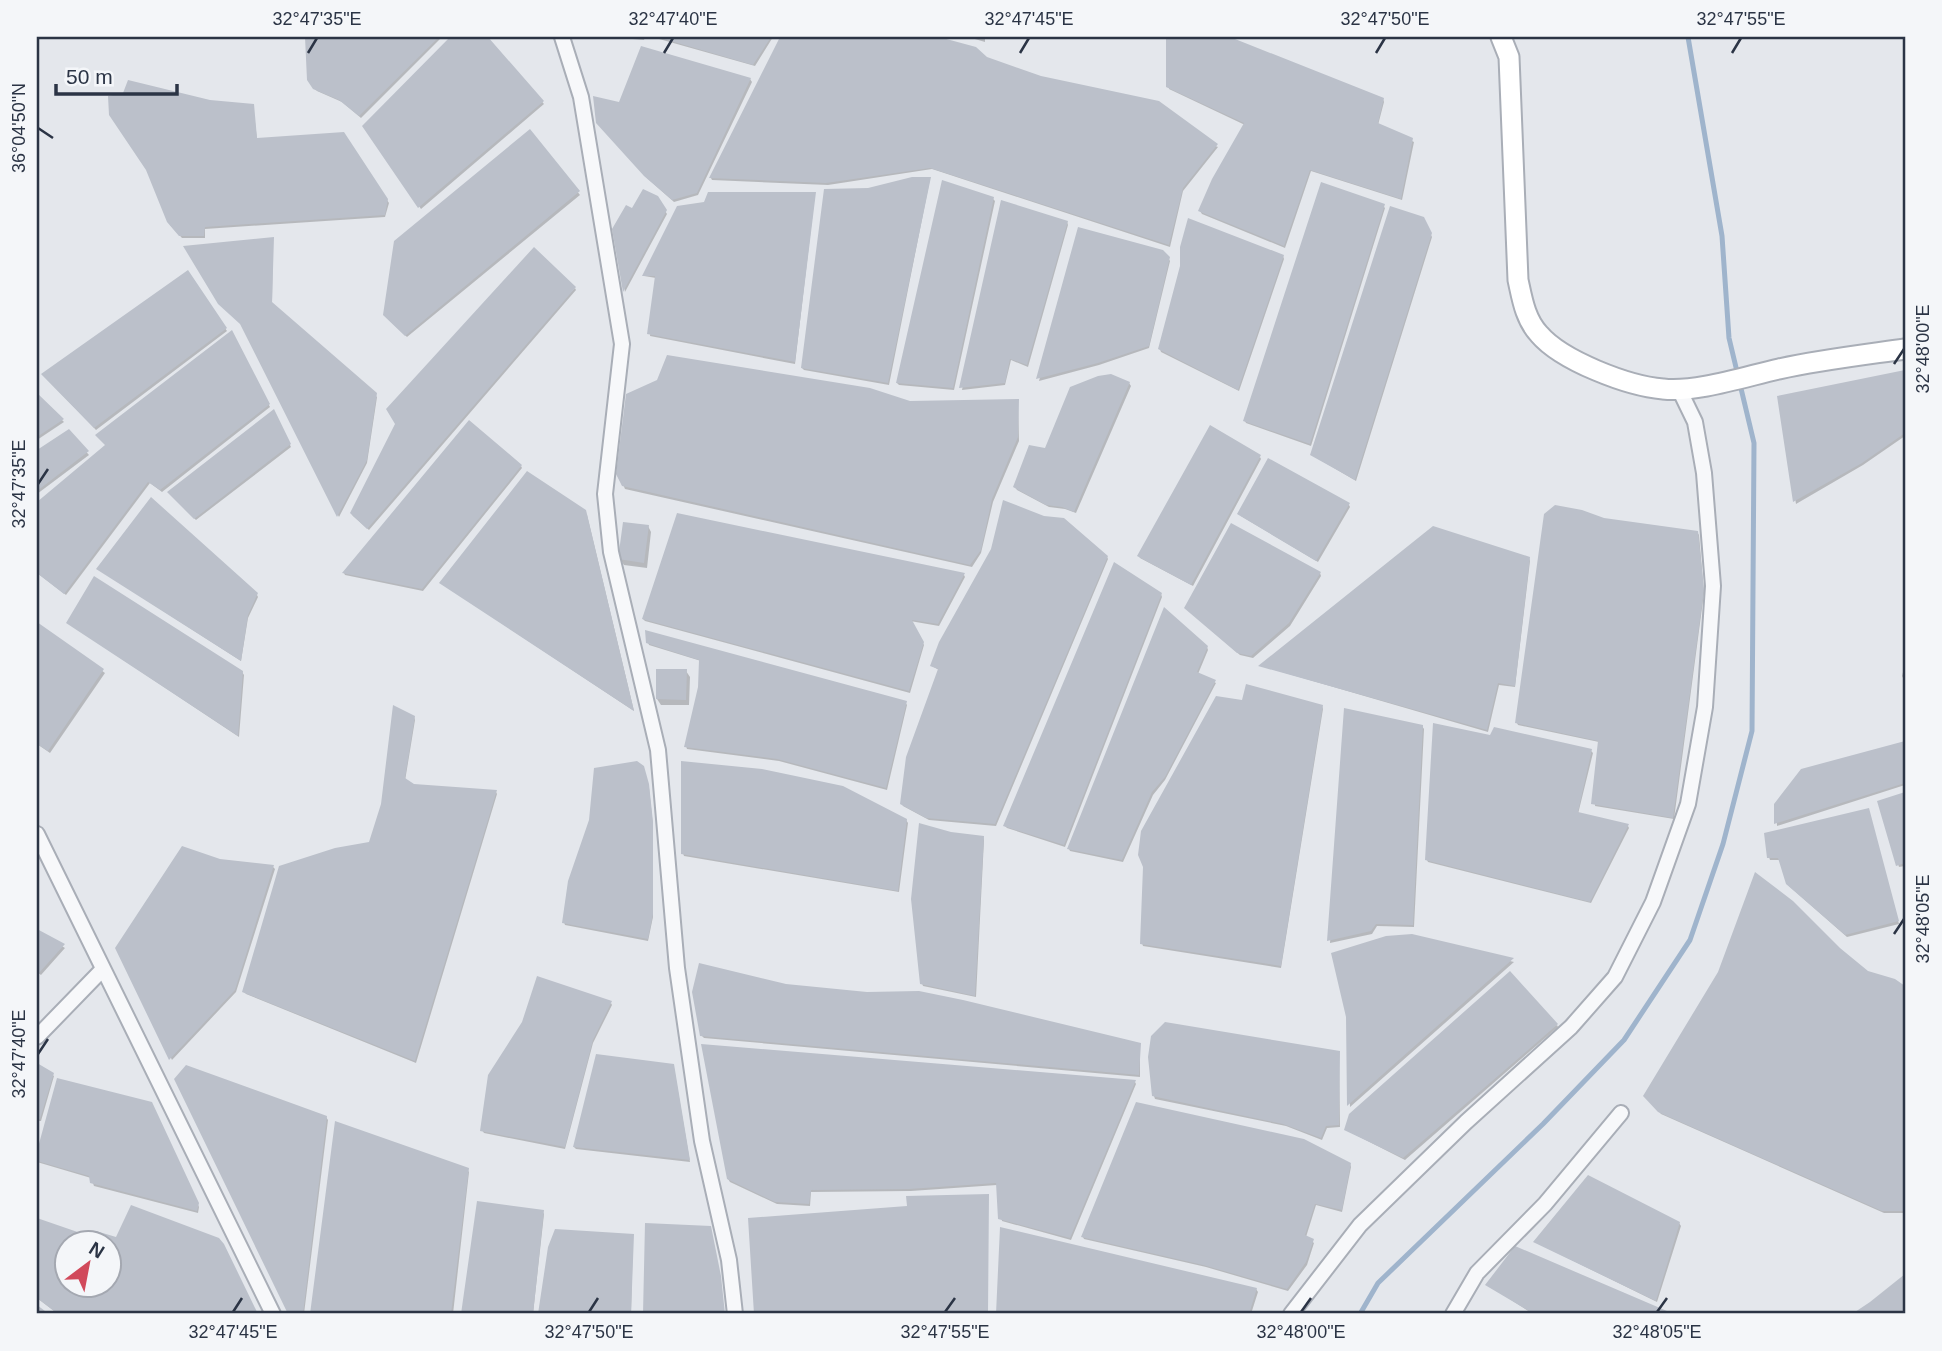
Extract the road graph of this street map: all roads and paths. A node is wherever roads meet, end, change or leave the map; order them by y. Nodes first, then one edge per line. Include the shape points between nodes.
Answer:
1 (562, 37) edge
2 (1501, 37) edge
3 (1905, 348) edge
4 (1683, 388) junction
5 (37, 834) edge
6 (102, 970) junction
7 (37, 1037) edge
8 (1621, 1113) dead end
9 (273, 1314) edge
10 (735, 1314) edge
11 (1291, 1314) edge
12 (1453, 1314) edge

1 - 10 street via 581,97 622,344 605,494 611,552 658,750 677,968 702,1141 729,1260
2 - 4 street via 1509,57 1518,280 1525,311 1538,334 1565,356 1609,376 1663,389
3 - 4 street
4 - 11 street via 1702,460 1713,586 1705,707 1688,804 1653,902 1615,977 1572,1027 1360,1226
5 - 6 street
6 - 7 street
6 - 9 street
8 - 12 street via 1545,1204 1477,1273

